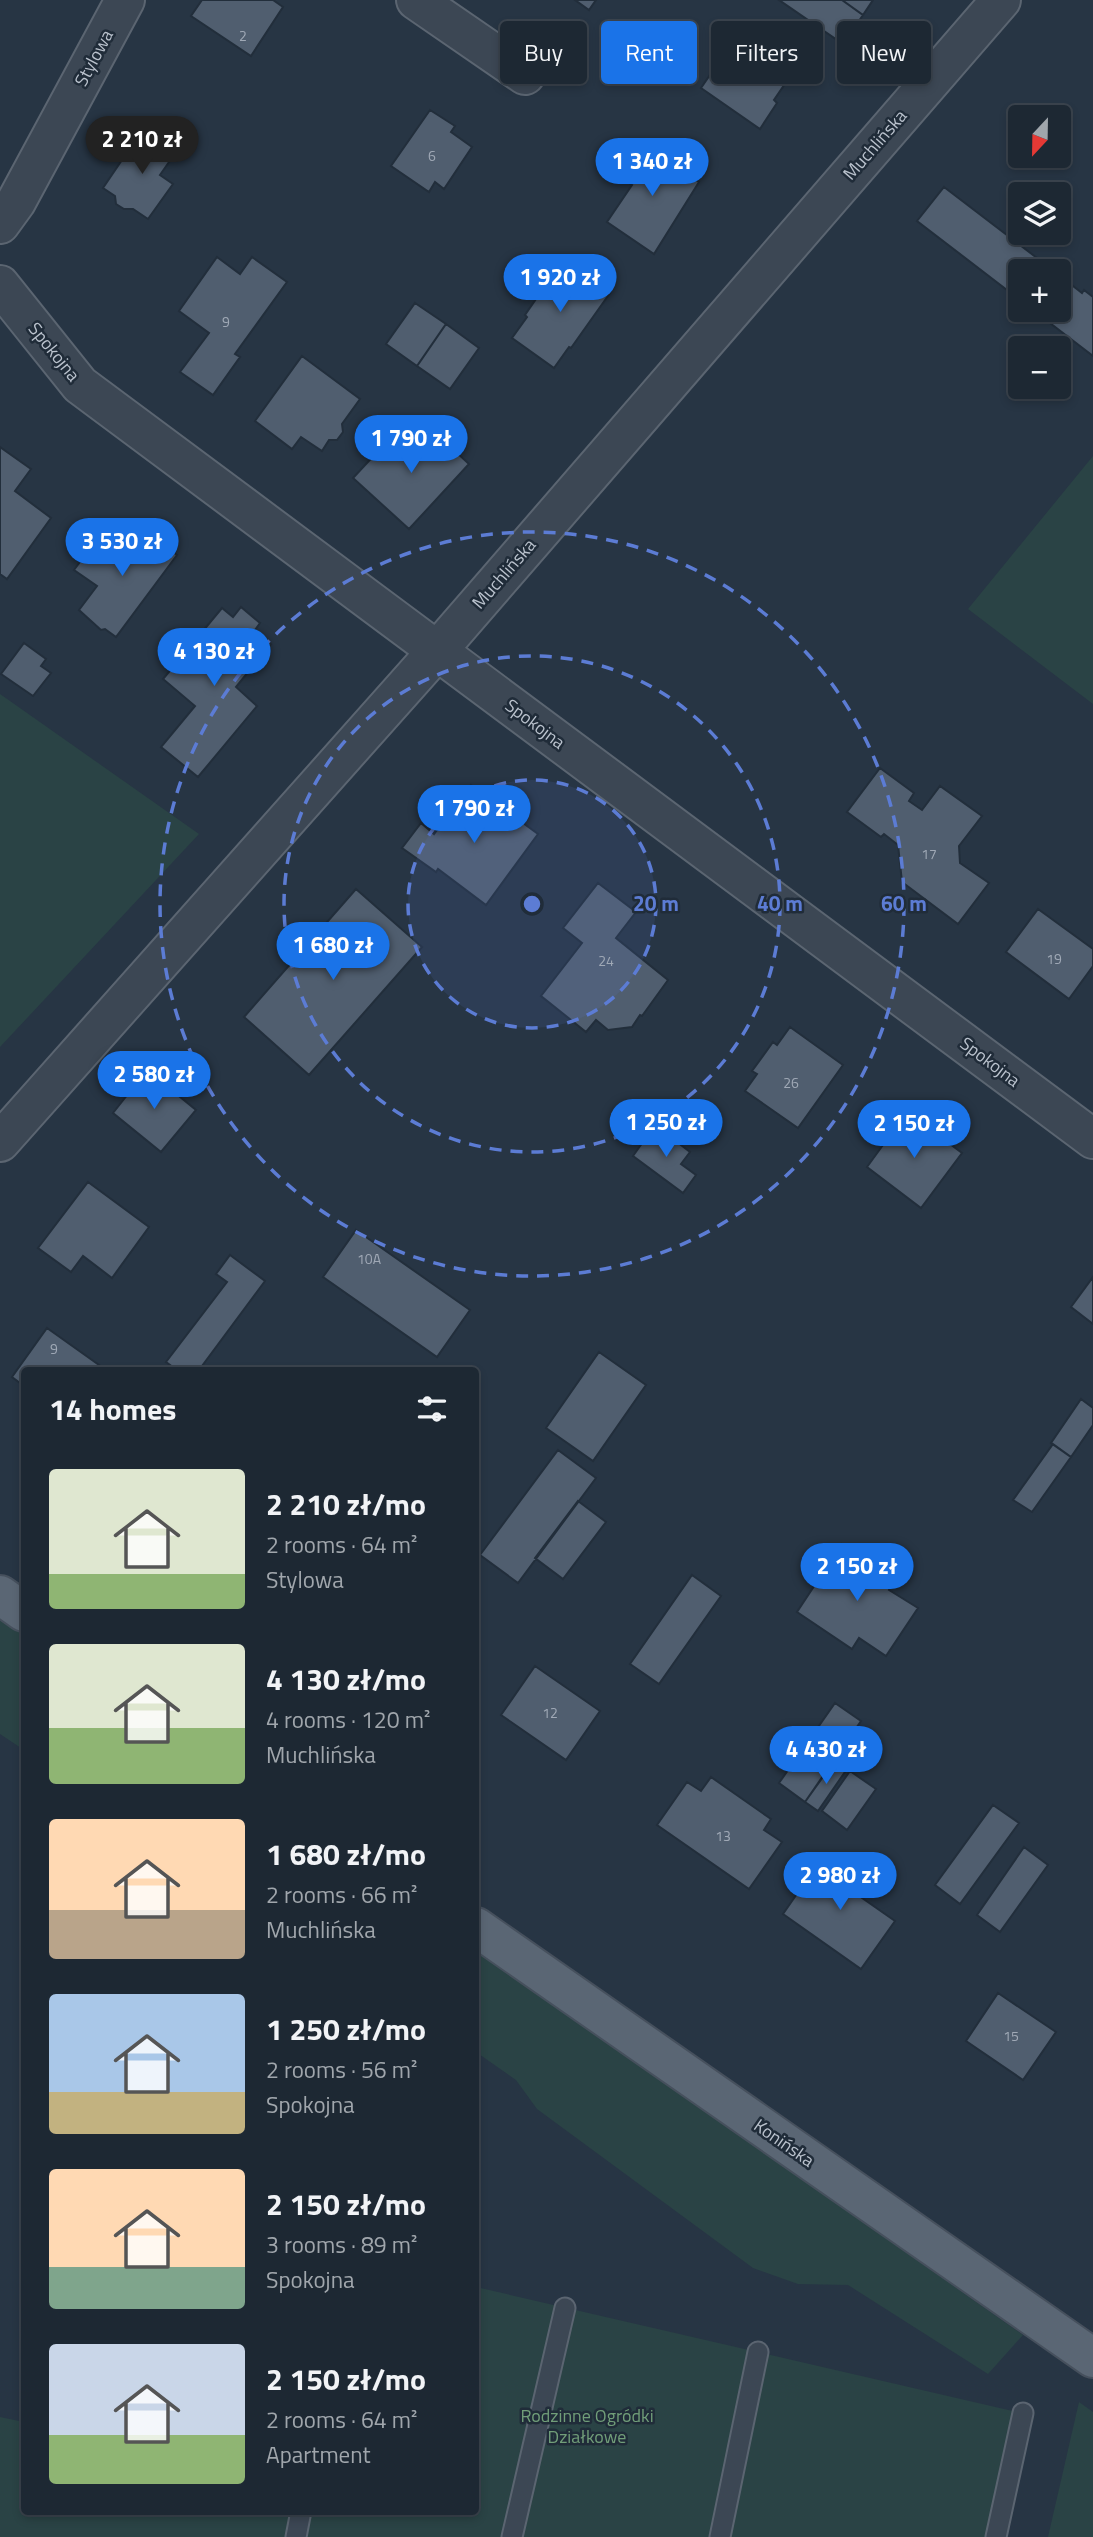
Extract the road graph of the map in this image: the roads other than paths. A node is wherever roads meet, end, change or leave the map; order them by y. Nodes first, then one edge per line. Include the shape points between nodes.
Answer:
1 (125, 0) edge
2 (416, 0) edge
3 (1001, 0) edge
4 (500, 58) edge
5 (0, 224) edge
6 (0, 285) edge
7 (437, 651) junction
8 (1093, 1139) edge
9 (0, 1142) edge
10 (0, 1595) edge
11 (21, 1610) edge
12 (479, 1929) edge
13 (565, 2308) dead end
14 (758, 2352) dead end
15 (1093, 2358) edge
16 (1023, 2413) dead end
17 (300, 2515) edge
18 (296, 2537) edge
19 (512, 2537) edge
20 (720, 2537) edge
21 (996, 2537) edge

1 - 5 street, Stylowa
2 - 4 street
3 - 7 street, Muchlińska
6 - 7 street, Spokojna via 80,385
7 - 8 street, Spokojna
7 - 9 street, Muchlińska
10 - 11 main road
12 - 15 main road, Konińska
13 - 19 lane
14 - 20 lane
16 - 21 lane
17 - 18 lane

